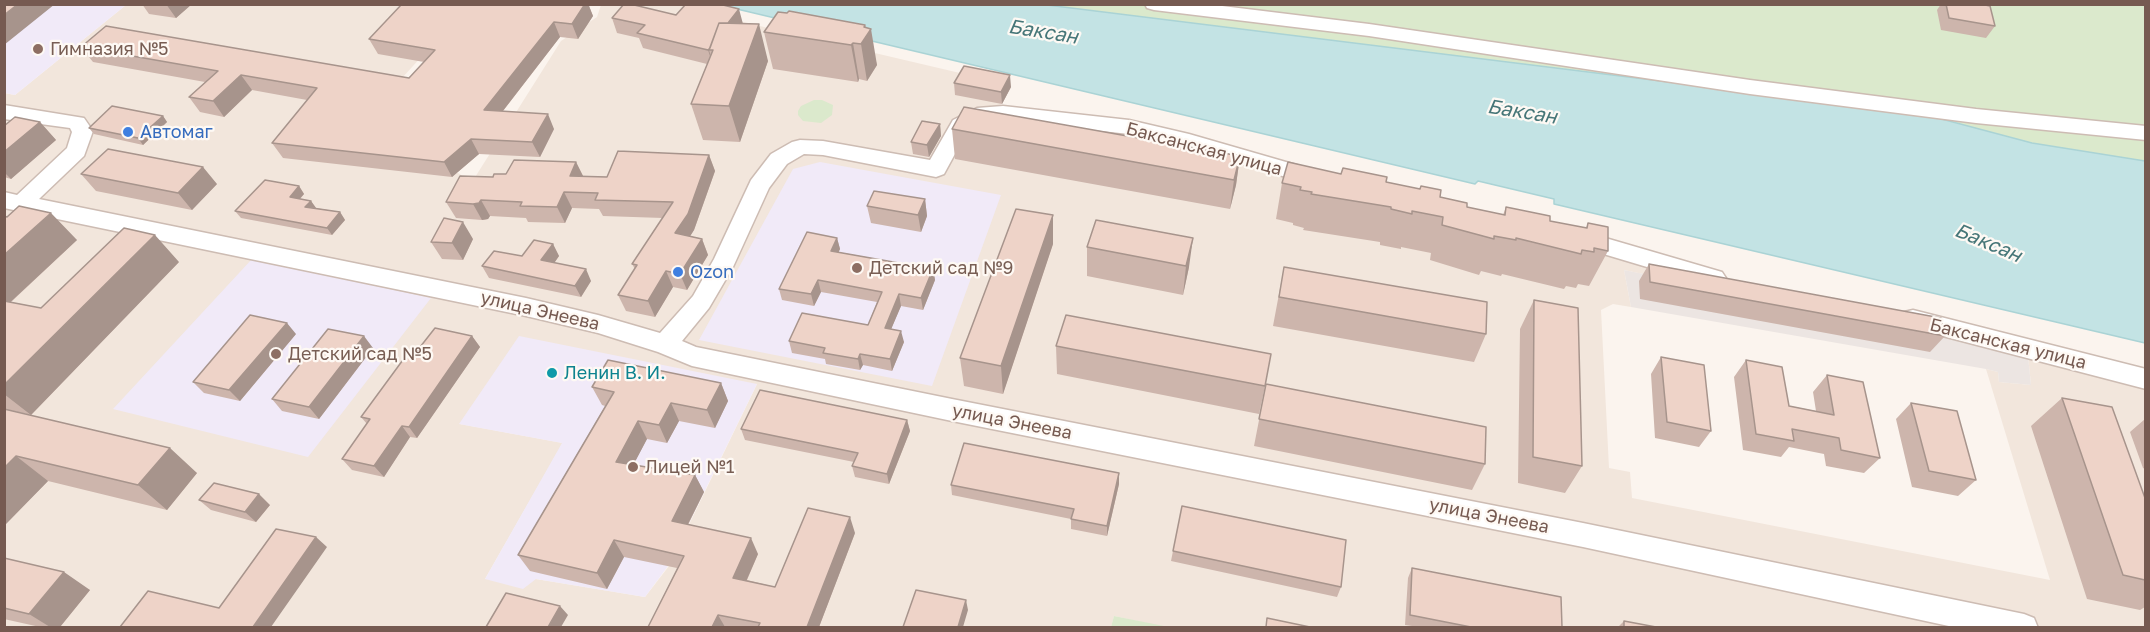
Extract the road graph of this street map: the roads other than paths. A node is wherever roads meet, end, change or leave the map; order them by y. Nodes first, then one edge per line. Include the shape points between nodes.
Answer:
1 (1154, 4) edge
2 (4, 112) edge
3 (2145, 133) edge
4 (1339, 184) edge
5 (13, 202) edge
6 (1555, 232) edge
7 (1735, 283) edge
8 (1894, 315) edge
9 (665, 344) junction
10 (2145, 379) edge
11 (2024, 627) edge

1 - 3 street via 1369,30 1821,96
2 - 5 street via 70,121 82,131 76,151
4 - 9 street, Баксанская улица via 1129,127 1003,113 977,115 960,125 936,169 800,147 779,159 759,185 701,302
5 - 9 street, улица Энеева via 526,307
6 - 7 street
8 - 10 street, Баксанская улица
9 - 11 street, улица Энеева via 692,356

